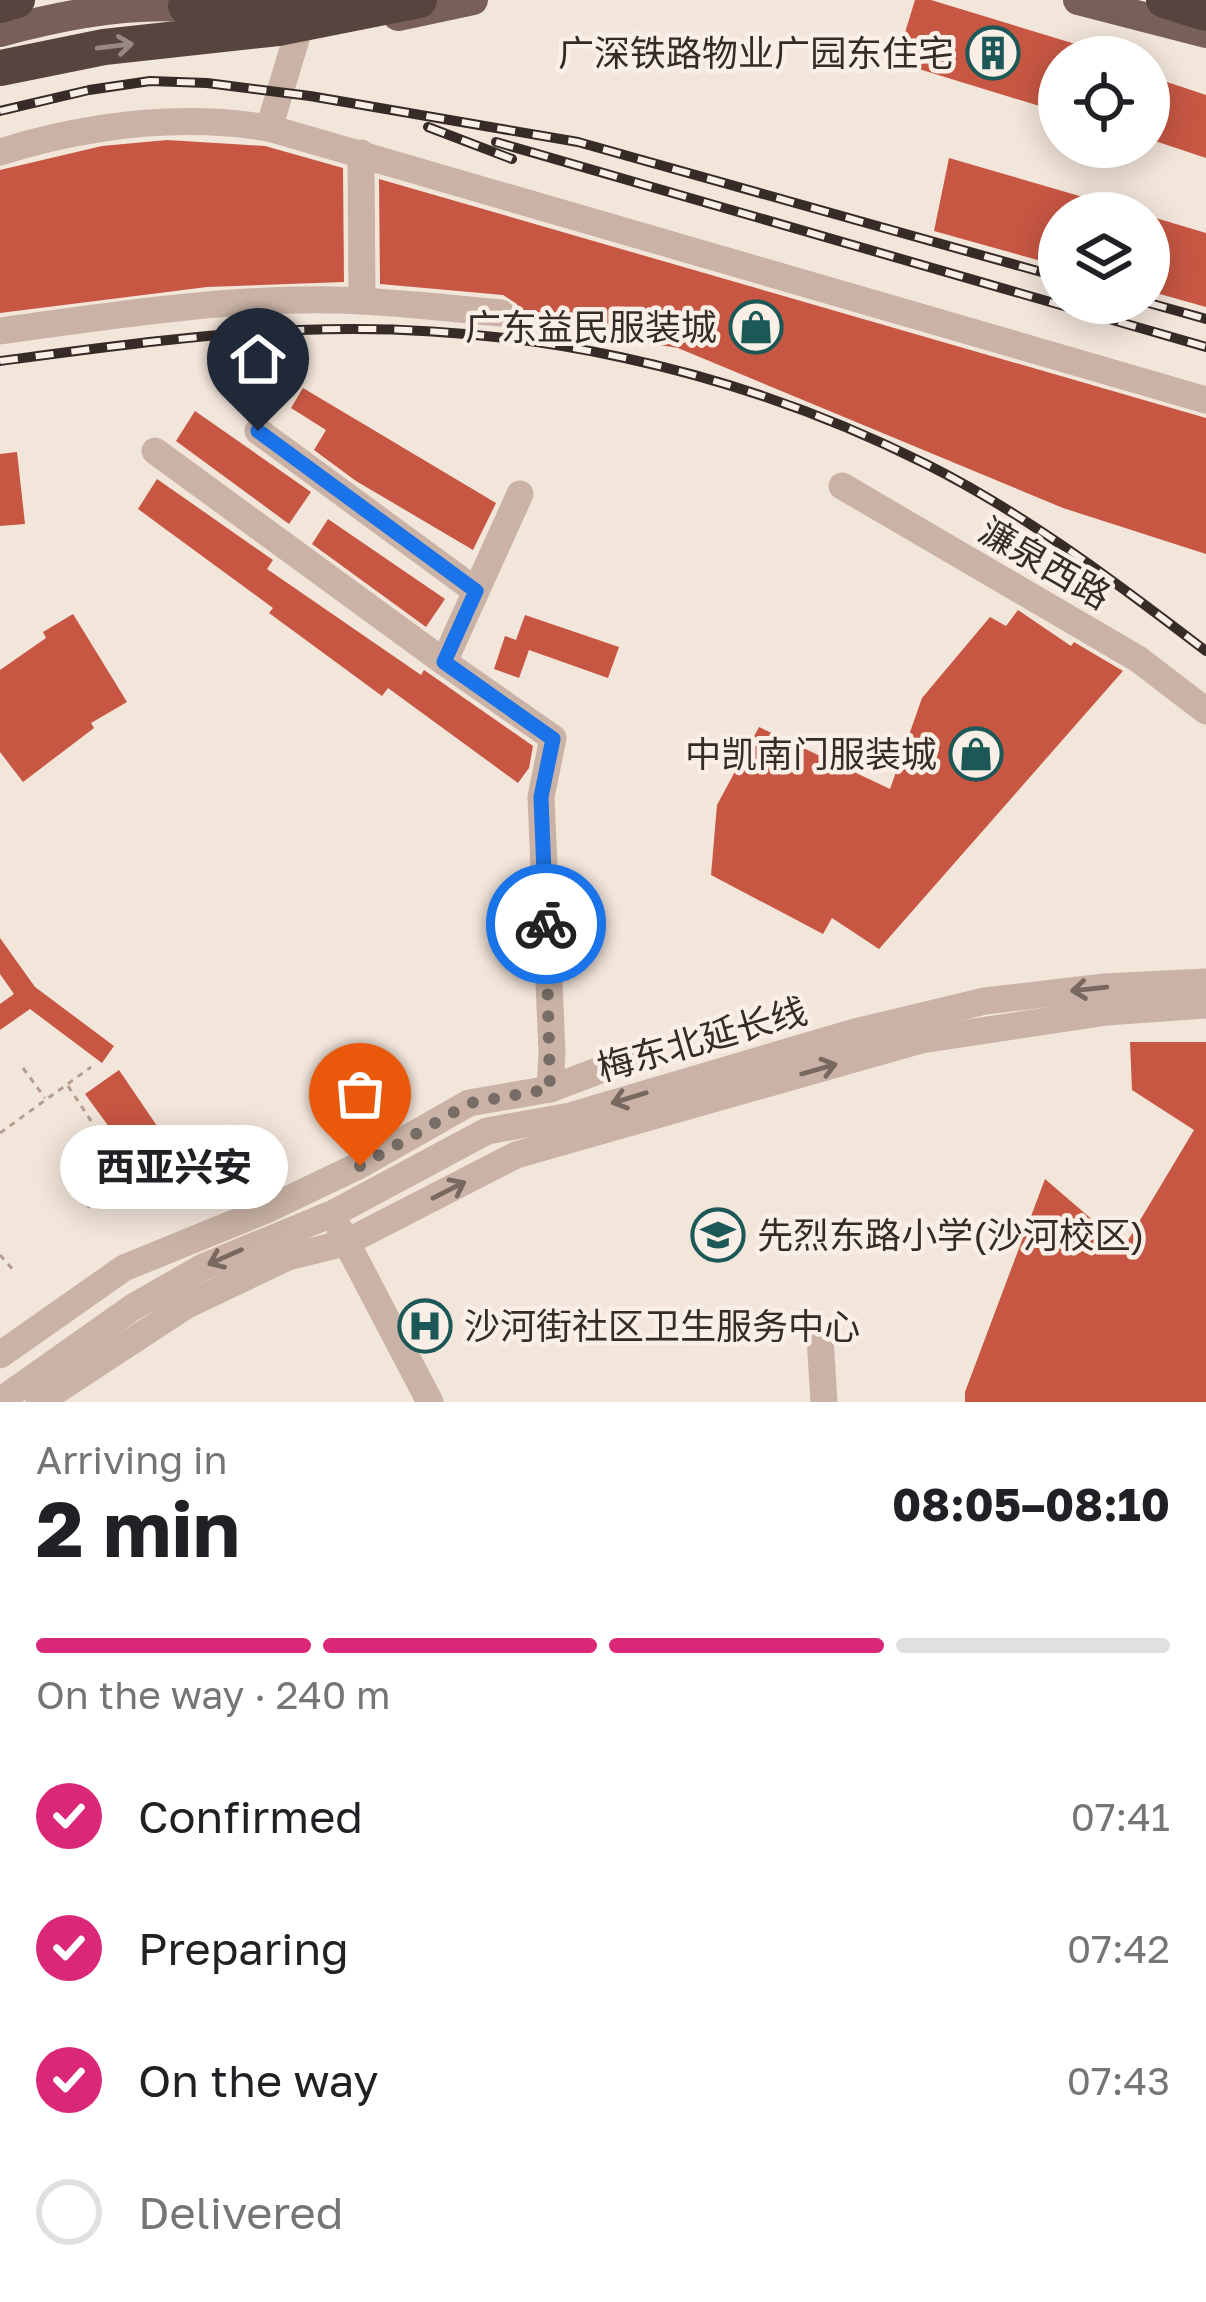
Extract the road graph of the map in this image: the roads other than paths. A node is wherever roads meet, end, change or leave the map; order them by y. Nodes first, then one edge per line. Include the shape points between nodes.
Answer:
1 (16, 0) edge
2 (419, 0) edge
3 (473, 0) edge
4 (1078, 0) edge
5 (1164, 0) edge
6 (0, 5) edge
7 (186, 6) joint
8 (311, 12) edge
9 (1201, 25) edge
10 (0, 32) edge
11 (0, 68) edge
12 (269, 128) junction
13 (0, 152) edge
14 (361, 153) junction
15 (362, 302) junction
16 (501, 313) dead end
17 (0, 331) edge
18 (1206, 400) edge
19 (258, 431) dead end
20 (155, 451) dead end
21 (842, 486) dead end
22 (520, 494) dead end
23 (476, 591) junction
24 (444, 662) junction
25 (1206, 711) edge
26 (1206, 982) edge
27 (1206, 1005) edge
28 (624, 1061) dead end
29 (550, 1089) junction
30 (694, 1091) junction
31 (470, 1103) junction
32 (488, 1131) junction
33 (334, 1214) junction
34 (345, 1244) junction
35 (820, 1336) dead end
36 (0, 1355) edge
37 (0, 1400) edge
38 (39, 1402) edge
39 (430, 1402) edge
40 (824, 1402) edge

1 - 6 highway
11 -> 2 highway, bridge
3 - 8 main road via 351,24
4 - 9 main road
5 - 9 highway
7 - 8 highway
7 - 10 main road
8 - 12 street
12 - 13 street via 131,123
12 - 14 street
14 - 15 street
14 - 18 street
15 - 16 street
15 - 17 street via 280,301
19 - 23 street
20 - 24 street
21 - 25 street, 濂泉西路 via 1138,659
22 - 23 street
23 - 24 street
24 - 29 street via 553,739 541,797
26 -> 30 street, 梅东北延长线 via 986,1000 855,1032
30 -> 27 street, 梅东北延长线 via 921,1040
28 - 29 street
29 - 31 street
30 -> 32 street, 梅东北延长线
34 -> 30 street, 梅东北延长线 via 516,1155
31 - 32 street
31 - 36 street via 360,1166 124,1268
32 - 33 street, 梅东北延长线
33 - 34 street
33 -> 37 street, 梅东北延长线 via 203,1267
34 - 38 street, 梅东北延长线 via 288,1256 187,1306
34 - 39 street
35 - 40 street

